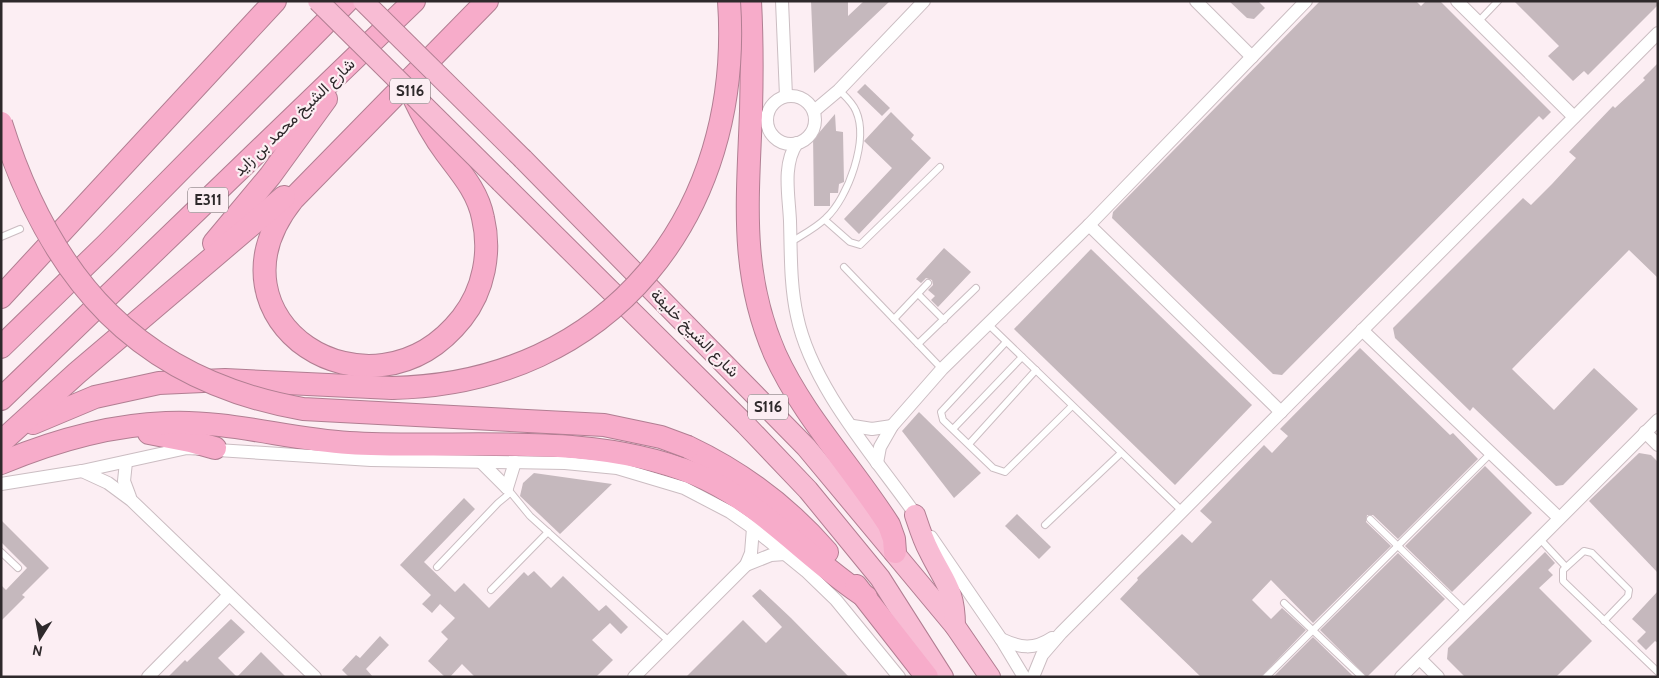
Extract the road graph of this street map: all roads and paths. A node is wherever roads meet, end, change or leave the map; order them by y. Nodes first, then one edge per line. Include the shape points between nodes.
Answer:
1 (275, 1) edge
2 (318, 1) edge
3 (347, 1) edge
4 (363, 1) edge
5 (414, 1) edge
6 (487, 1) edge
7 (728, 1) edge
8 (750, 1) edge
9 (782, 1) edge
10 (924, 1) edge
11 (1196, 1) edge
12 (1306, 1) edge
13 (1457, 1) edge
14 (1498, 1) edge
15 (1478, 22) junction
16 (1658, 33) edge
17 (1252, 56) junction
18 (351, 63) junction
19 (839, 90) junction
20 (411, 93) junction
21 (786, 96) junction
22 (814, 111) junction
23 (1574, 117) junction
24 (1, 123) edge
25 (364, 127) junction
26 (798, 143) junction
27 (940, 167) dead end
28 (825, 220) junction
29 (1089, 225) junction
30 (20, 229) dead end
31 (1, 237) edge
32 (791, 242) junction
33 (844, 266) dead end
34 (928, 283) dead end
35 (976, 288) dead end
36 (918, 294) junction
37 (1, 298) edge
38 (157, 304) junction
39 (894, 319) junction
40 (944, 320) junction
41 (988, 324) junction
42 (1362, 330) junction
43 (1006, 342) junction
44 (918, 344) junction
45 (1, 347) edge
46 (1022, 357) junction
47 (942, 369) junction
48 (1036, 370) junction
49 (1, 399) edge
50 (1072, 406) junction
51 (1282, 412) junction
52 (1658, 420) edge
53 (852, 426) junction
54 (892, 426) junction
55 (111, 429) junction
56 (953, 429) junction
57 (1645, 432) junction
58 (4, 440) edge
59 (969, 444) junction
60 (1658, 445) edge
61 (215, 448) junction
62 (1121, 453) junction
63 (1491, 453) junction
64 (126, 462) junction
65 (515, 462) junction
66 (1, 463) edge
67 (482, 463) junction
68 (877, 463) junction
69 (82, 471) junction
70 (1, 484) edge
71 (509, 491) junction
72 (131, 500) junction
73 (1182, 512) junction
74 (916, 515) junction
75 (1559, 518) junction
76 (1370, 519) dead end
77 (1045, 525) dead end
78 (752, 528) junction
79 (548, 532) junction
80 (1539, 538) junction
81 (1398, 546) junction
82 (1, 552) edge
83 (896, 552) junction
84 (785, 554) junction
85 (746, 565) junction
86 (437, 567) dead end
87 (1566, 567) junction
88 (18, 568) dead end
89 (491, 590) dead end
90 (229, 595) junction
91 (866, 597) junction
92 (1284, 603) dead end
93 (1466, 612) junction
94 (1604, 621) junction
95 (956, 626) junction
96 (1313, 630) junction
97 (1061, 632) junction
98 (1001, 639) junction
99 (669, 641) junction
100 (1420, 658) junction
101 (1658, 672) edge
102 (148, 677) edge
103 (315, 677) edge
104 (634, 677) edge
105 (899, 677) edge
106 (928, 677) edge
107 (942, 677) edge
108 (990, 677) edge
109 (1024, 677) edge
110 (1033, 677) edge
111 (1266, 677) edge
112 (1362, 677) edge
113 (1402, 677) edge
114 (1438, 677) edge

1 - 37 highway
2 - 20 highway, S116, bridge
3 - 45 highway, E311
4 - 83 highway, شارع الشيخ خليفة / S116, bridge via 806,447
5 - 18 highway, شارع الشيخ محمد بن زايد / E311
6 - 25 highway
7 - 58 highway, bridge via 730,35 726,88 717,140 689,213 645,276 587,328 527,361 469,380 392,388 225,380 159,383 87,400 34,422
8 - 83 highway via 752,54 747,247 757,303 776,355 797,393 889,525
9 - 21 street
10 - 19 street
11 - 17 street
12 - 17 street
13 - 15 street
14 - 15 lane
15 - 23 street
16 - 23 street
17 - 29 street
18 - 38 highway via 305,131 234,221
18 - 49 highway, شارع الشيخ محمد بن زايد / E311
19 - 22 street
19 - 28 lane via 856,110 859,140 855,166 844,194
20 - 25 highway, bridge via 433,134 475,194 487,241 483,273 467,311 433,346 396,362 364,366 317,354 290,334 275,311 265,272 266,252 280,215
20 - 107 highway, شارع الشيخ خليفة / S116, bridge via 808,490 880,578
21 - 22 street via 803,98
21 - 26 street via 772,105 767,114 768,125 781,142
22 - 26 street via 813,131
23 - 42 street
24 - 91 highway, bridge via 33,204 83,286 133,337 192,374 250,397 303,408 604,425 642,432 688,447 726,466 775,499 800,522
25 - 38 highway via 225,250
26 - 32 street via 788,167
27 - 28 lane via 860,244 850,242
28 - 32 lane
29 - 41 street
29 - 51 street
30 - 31 lane
32 - 53 street via 792,293 804,342 827,388
33 - 39 lane
34 - 36 lane
35 - 40 lane
36 - 39 lane
36 - 40 lane
38 - 58 highway
39 - 44 lane
40 - 44 lane
41 - 43 lane
41 - 47 street
42 - 51 street
42 - 63 street
43 - 46 lane
43 - 56 lane via 942,409 941,417
44 - 47 lane
46 - 48 lane
46 - 56 lane
47 - 54 street
48 - 50 lane
48 - 59 lane
50 - 59 lane via 1005,472 997,471
50 - 62 lane
51 - 73 street
52 - 57 street
53 - 54 street via 872,429
53 - 68 street
54 - 68 street via 880,447
55 - 61 highway via 164,435
55 - 66 highway via 59,441
55 - 91 highway via 192,422 348,443 573,447 643,456 697,475 754,508
56 - 59 lane
57 - 60 street
57 - 75 street
61 - 64 street via 188,448
61 - 67 street via 336,459
62 - 73 lane
62 - 77 lane
63 - 75 street
63 - 81 lane
64 - 69 street
64 - 72 street via 124,481
65 - 67 street
65 - 71 street
65 - 78 street via 592,465 640,473 684,488 730,512
67 - 71 street
68 - 74 street
69 - 70 street
69 - 72 street via 108,483
71 - 79 lane via 522,509
71 - 86 lane
72 - 90 street
73 - 97 street
74 - 95 highway via 928,551 950,589
74 - 98 street
75 - 80 street
76 - 81 lane
78 - 84 street
78 - 85 street via 752,547
79 - 89 lane
79 - 99 lane
80 - 87 lane
80 - 93 street
81 - 93 lane
81 - 96 lane
82 - 88 lane
83 - 95 highway, شارع الشيخ خليفة / S116
84 - 85 street via 771,555
84 - 105 street via 836,600
85 - 99 street
87 - 94 lane via 1562,573 1563,581
87 - 94 lane via 1587,550 1627,588 1628,596
90 - 102 street
90 - 103 street
91 - 106 highway
92 - 96 lane
93 - 100 street
94 - 101 lane
95 - 108 highway, شارع الشيخ خليفة / S116
96 - 111 lane
96 - 112 lane
97 - 98 street via 1032,647 1018,646
97 - 110 street via 1042,655
98 - 109 street
99 - 104 street
100 - 113 street
100 - 114 street

